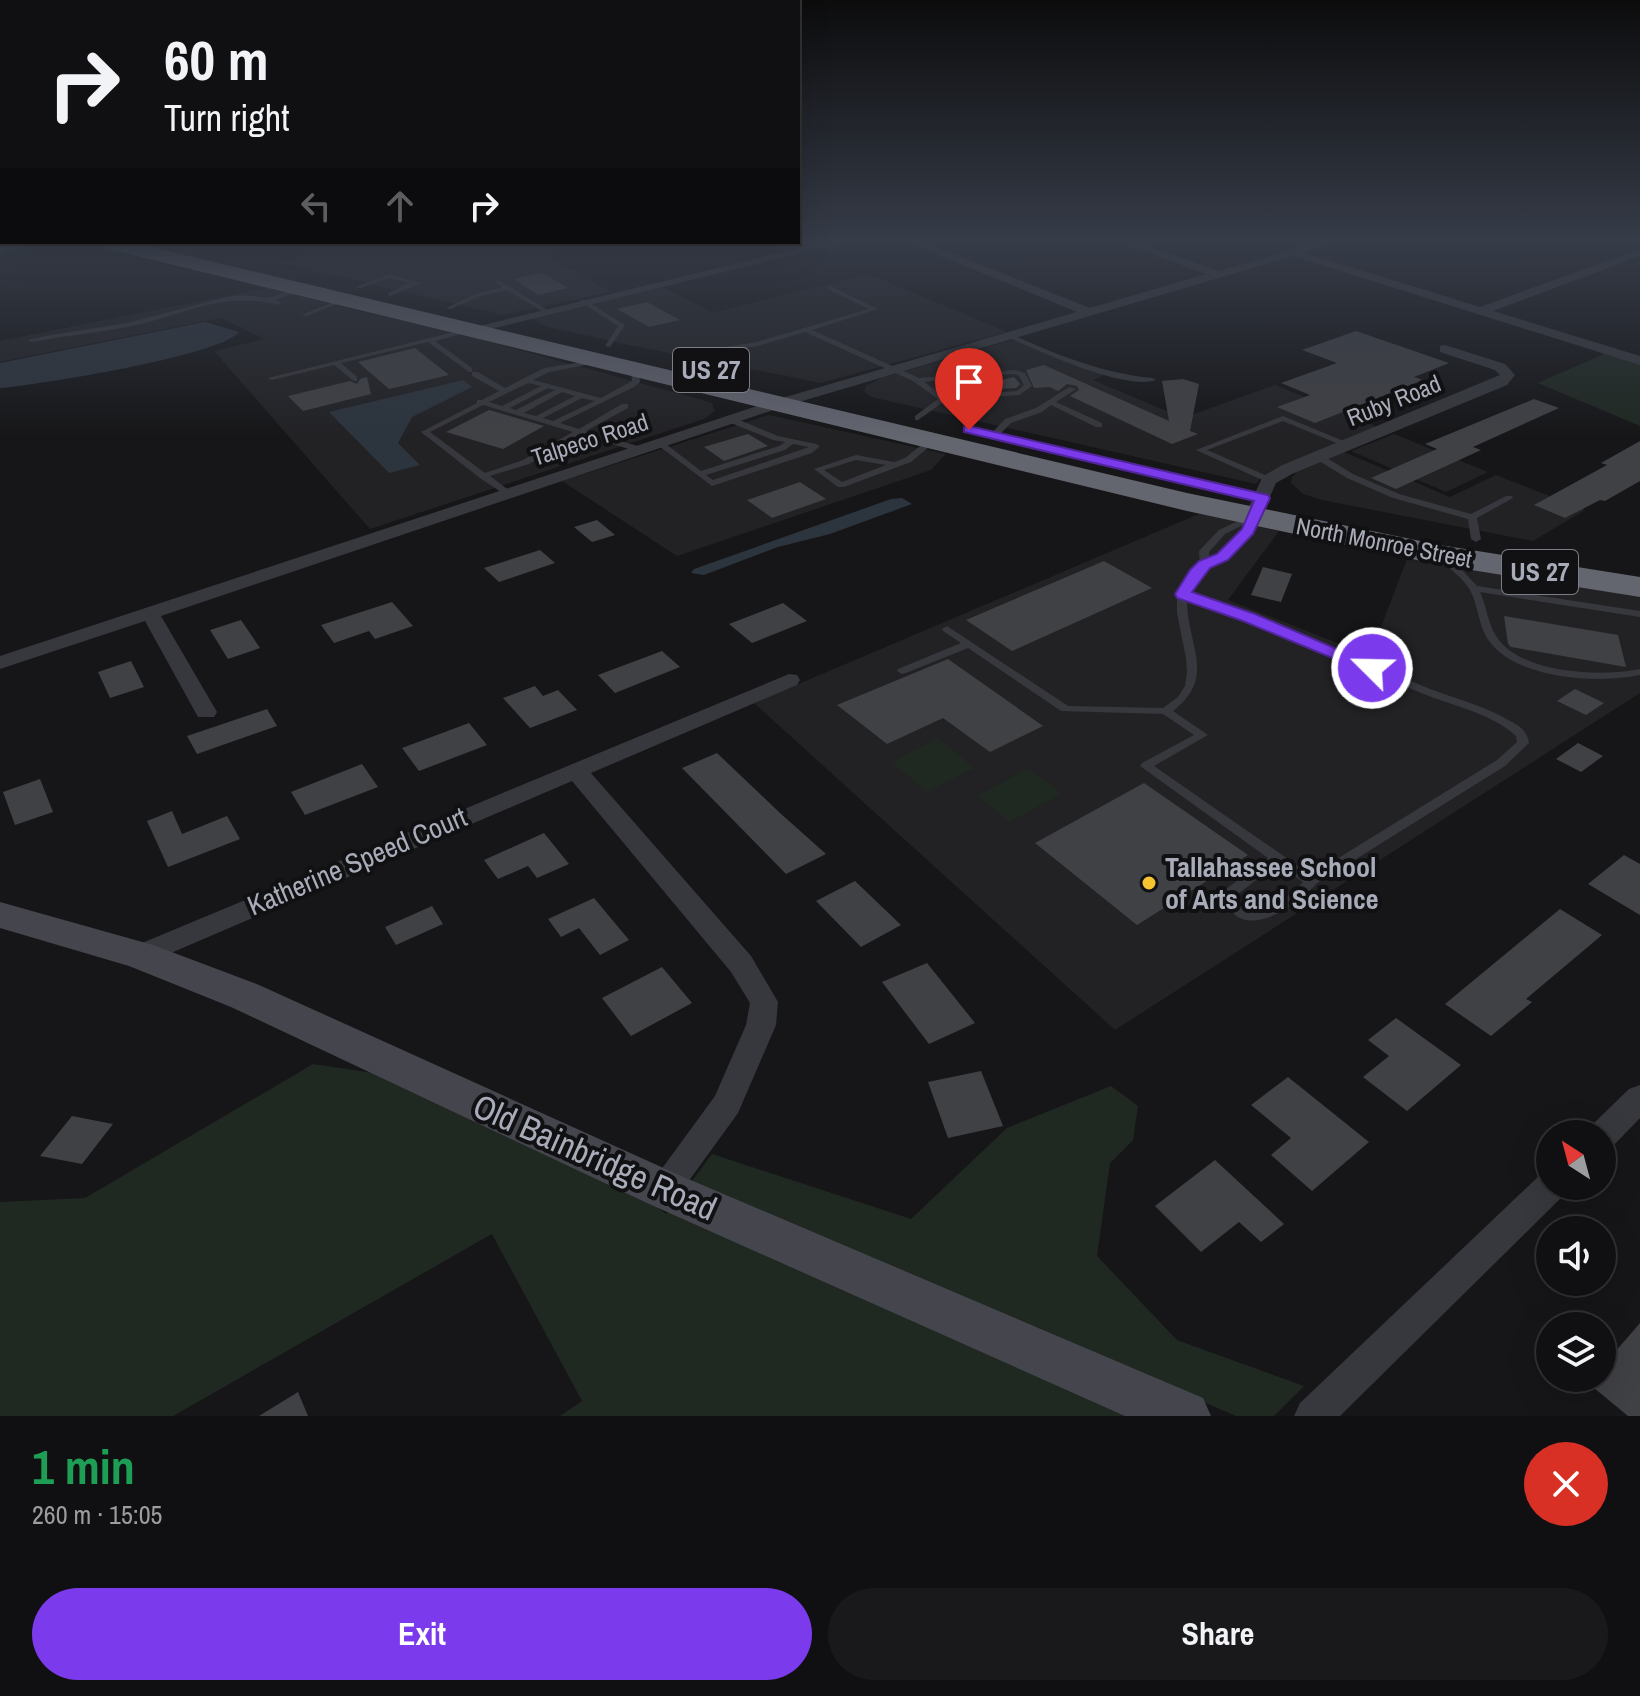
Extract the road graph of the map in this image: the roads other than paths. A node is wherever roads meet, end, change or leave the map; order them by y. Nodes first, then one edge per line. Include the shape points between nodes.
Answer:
1 (206, 305) edge
2 (334, 305) edge
3 (395, 305) edge
4 (430, 305) edge
5 (456, 305) edge
6 (536, 305) edge
7 (565, 305) edge
8 (590, 305) edge
9 (867, 305) edge
10 (1071, 305) edge
11 (1118, 305) edge
12 (1461, 305) edge
13 (1496, 305) edge
14 (449, 308) junction
15 (544, 310) junction
16 (1480, 311) junction
17 (1091, 313) junction
18 (304, 315) dead end
19 (503, 321) junction
20 (470, 330) junction
21 (808, 331) junction
22 (1010, 336) junction
23 (31, 340) dead end
24 (431, 341) junction
25 (1445, 349) dead end
26 (604, 354) junction
27 (551, 360) junction
28 (1640, 361) edge
29 (336, 363) junction
30 (683, 363) junction
31 (635, 370) junction
32 (896, 370) junction
33 (954, 376) junction
34 (272, 378) dead end
35 (354, 379) dead end
36 (526, 380) junction
37 (918, 380) junction
38 (1152, 380) dead end
39 (547, 386) junction
40 (708, 387) junction
41 (1072, 389) dead end
42 (561, 390) junction
43 (504, 391) junction
44 (814, 393) junction
45 (582, 395) junction
46 (970, 396) junction
47 (599, 399) junction
48 (943, 399) junction
49 (480, 402) junction
50 (1052, 403) junction
51 (777, 404) junction
52 (503, 409) junction
53 (517, 413) junction
54 (536, 419) junction
55 (729, 419) junction
56 (553, 424) junction
57 (1099, 425) dead end
58 (925, 429) junction
59 (580, 432) junction
60 (994, 435) junction
61 (792, 441) junction
62 (659, 443) junction
63 (1349, 445) junction
64 (638, 449) junction
65 (1319, 457) junction
66 (896, 464) junction
67 (700, 474) junction
68 (483, 476) junction
69 (507, 493) junction
70 (1261, 498) junction
71 (1509, 498) dead end
72 (1474, 528) junction
73 (1440, 555) junction
74 (1204, 565) junction
75 (1640, 565) edge
76 (1640, 587) edge
77 (1474, 588) junction
78 (1183, 594) junction
79 (150, 613) junction
80 (1640, 614) edge
81 (947, 629) dead end
82 (968, 644) junction
83 (0, 663) edge
84 (902, 671) dead end
85 (1640, 672) edge
86 (789, 680) dead end
87 (1166, 711) junction
88 (206, 712) dead end
89 (575, 769) junction
90 (1278, 857) junction
91 (1311, 881) junction
92 (0, 915) edge
93 (140, 955) junction
94 (1640, 1098) edge
95 (1616, 1122) edge
96 (663, 1189) junction
97 (1537, 1200) edge
98 (1185, 1416) edge
99 (1313, 1416) edge

1 - 23 lane via 128,325
2 - 18 lane
3 - 20 highway, North Monroe Street / US 27
4 - 14 highway, North Monroe Street / US 27
5 - 14 lane
6 - 15 lane
7 - 15 street
8 - 26 lane via 622,325
9 - 21 lane via 875,309
10 - 17 street
11 - 17 street, Talpeco Road
12 - 16 street
13 - 16 street
14 - 19 highway, North Monroe Street / US 27
15 - 19 street
16 - 28 street
17 - 22 street, Talpeco Road
19 - 20 street
19 - 26 highway, North Monroe Street / US 27
20 - 24 lane
20 - 27 highway, North Monroe Street / US 27
21 - 30 lane via 713,350
21 - 32 lane
22 - 32 street, Talpeco Road
22 - 38 lane via 1082,368
24 - 29 lane
24 - 43 lane
25 - 63 street, Ruby Road via 1500,367 1508,375
26 - 27 highway, North Monroe Street / US 27
26 - 30 highway, North Monroe Street / US 27
26 - 31 highway, North Monroe Street / US 27
27 - 36 lane
29 - 34 lane
29 - 35 lane
30 - 44 highway, North Monroe Street / US 27
31 - 40 highway, North Monroe Street / US 27
31 - 47 lane via 632,388
32 - 37 lane
32 - 44 street, Talpeco Road
33 - 37 lane
33 - 46 lane
33 - 46 lane via 1015,372 1028,386 1019,393
36 - 39 lane
36 - 43 lane
37 - 48 lane
39 - 42 lane
39 - 52 lane
40 - 51 highway, North Monroe Street / US 27
40 - 55 highway via 728,405
41 - 50 lane
42 - 45 lane
42 - 53 lane
43 - 49 lane
44 - 51 street, Talpeco Road
44 - 58 highway, North Monroe Street / US 27
45 - 47 lane
45 - 54 lane
46 - 48 lane
47 - 56 lane
47 - 59 lane via 625,406
48 - 58 lane
49 - 52 lane
49 - 68 lane via 425,432
50 - 57 lane
50 - 60 lane via 1008,421
51 - 55 street, Talpeco Road
51 - 58 highway, North Monroe Street / US 27
52 - 53 lane
53 - 54 lane
54 - 56 lane
55 - 61 lane
55 - 62 street, Talpeco Road
56 - 59 lane
58 - 60 highway, North Monroe Street / US 27
58 - 66 lane via 908,460
58 - 70 highway, North Monroe Street / US 27
59 - 64 lane
59 - 68 lane via 526,462
60 - 70 highway, North Monroe Street / US 27
61 - 67 lane
61 - 67 lane via 816,446 712,483
62 - 64 street, Talpeco Road
62 - 67 lane
63 - 65 street, Ruby Road
63 - 70 lane via 1283,418 1200,450
64 - 69 street, Talpeco Road
65 - 70 street, Ruby Road
65 - 72 lane via 1350,476
66 - 66 lane via 856,457 818,469 841,485
68 - 69 lane
69 - 79 street, Talpeco Road
70 - 72 highway, North Monroe Street / US 27
70 - 73 highway, North Monroe Street / US 27
70 - 74 lane via 1239,542
70 - 74 lane via 1204,551
71 - 72 lane
72 - 75 highway, North Monroe Street / US 27
73 - 76 highway, North Monroe Street / US 27
73 - 77 lane
74 - 78 lane
77 - 80 lane
77 - 85 lane via 1494,643 1507,653 1570,675 1610,678
78 - 87 lane via 1192,678 1184,696
78 - 91 lane via 1462,705 1522,735 1523,743 1501,763
79 - 83 street, Talpeco Road
79 - 88 street
81 - 82 lane
82 - 84 lane
82 - 87 lane via 1065,709
86 - 89 street, Katherine Speed Court
87 - 90 lane via 1202,735 1146,766
89 - 93 street, Katherine Speed Court
89 - 96 street via 741,964 764,1002 761,1025 727,1104
90 - 91 lane
90 - 91 lane via 1234,887 1231,898 1245,916 1266,913 1302,894
92 - 93 main road, Old Bainbridge Road
93 - 96 main road, Old Bainbridge Road via 307,1023
94 - 95 street
96 - 98 main road, Old Bainbridge Road
97 - 99 street

